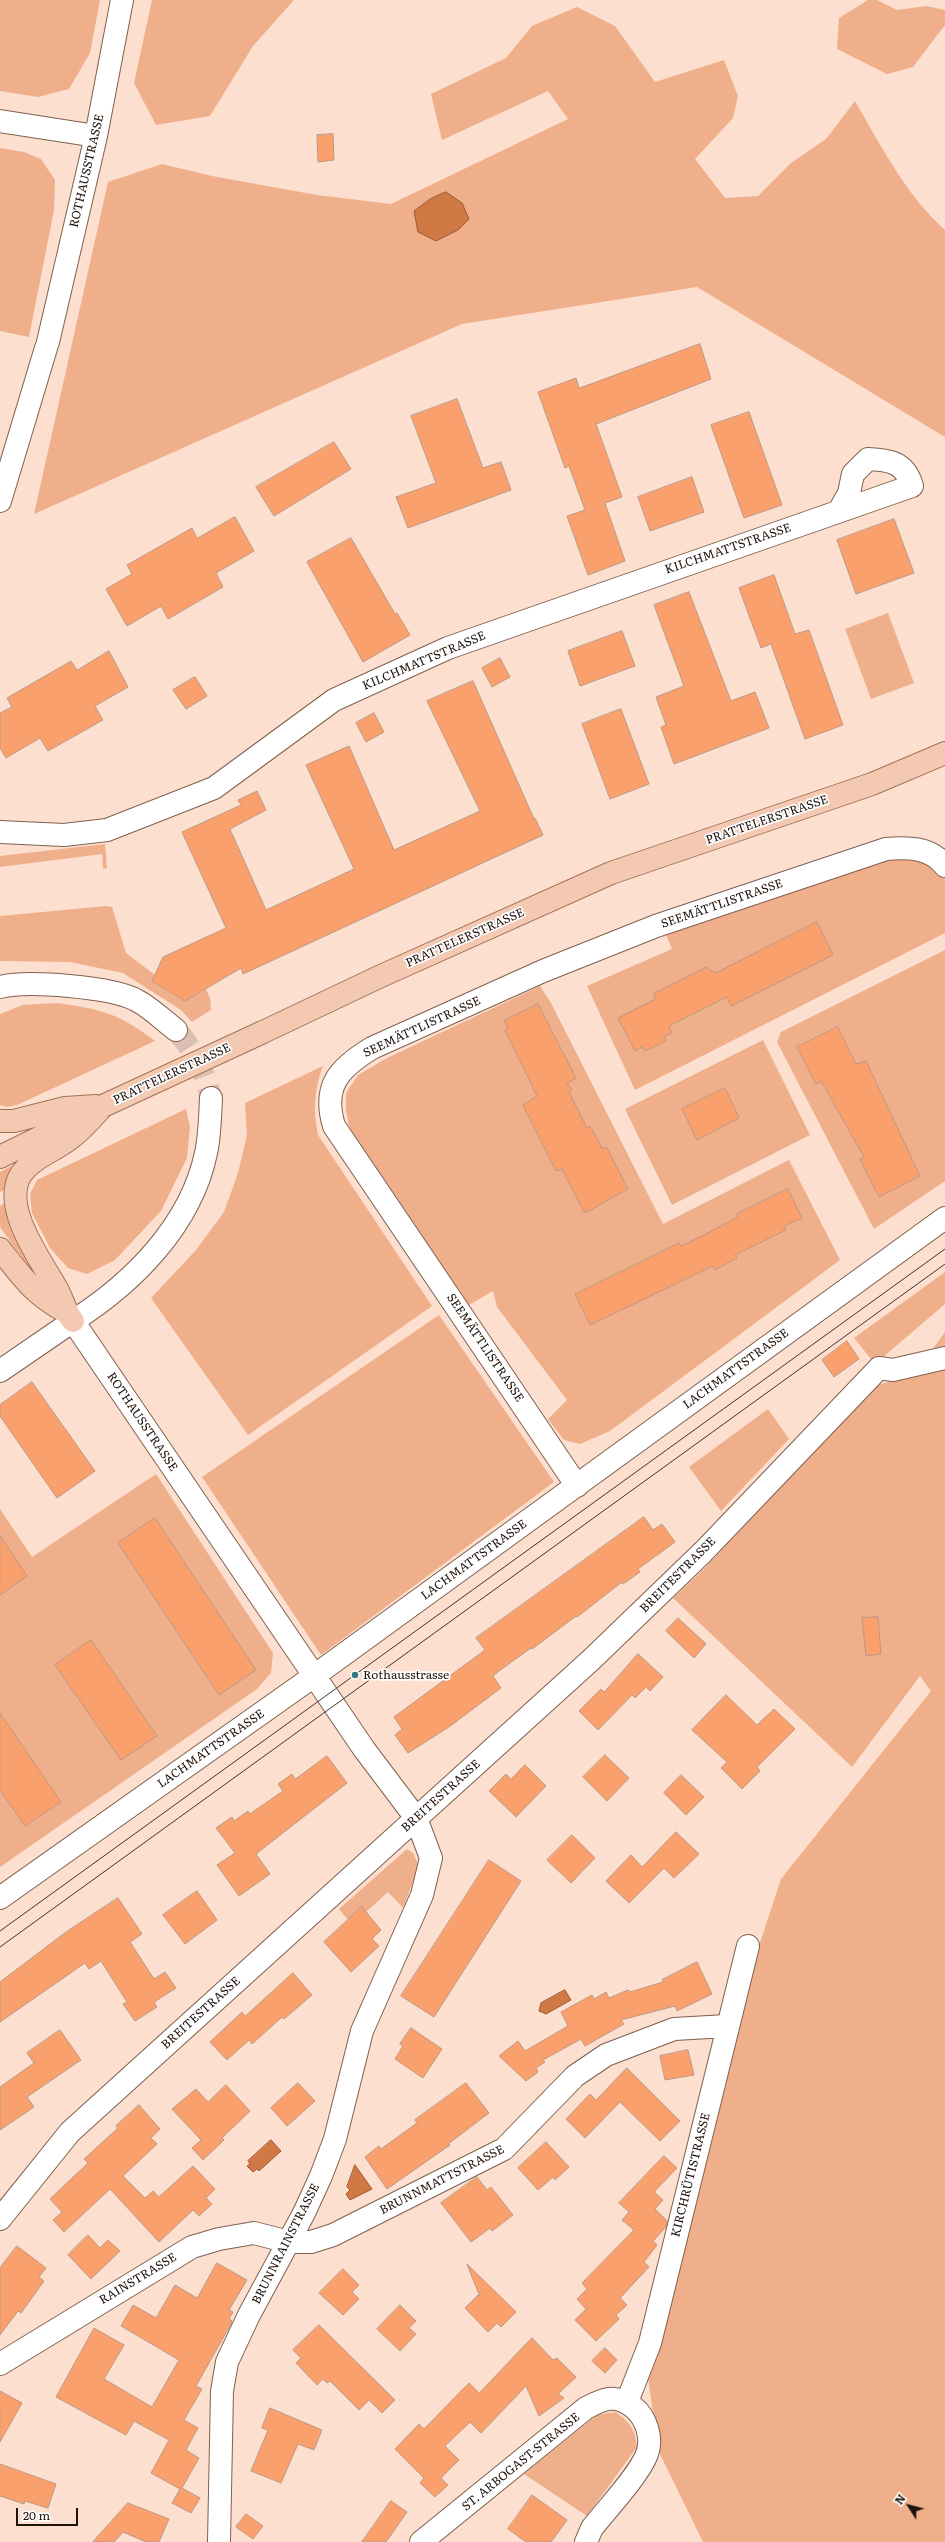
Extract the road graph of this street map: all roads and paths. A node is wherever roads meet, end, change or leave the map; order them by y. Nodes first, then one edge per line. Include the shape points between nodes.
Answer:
1 (122, 0) edge
2 (0, 121) edge
3 (96, 136) junction
4 (0, 501) edge
5 (839, 511) junction
6 (945, 753) edge
7 (0, 832) edge
8 (945, 866) edge
9 (0, 987) edge
10 (176, 1030) tunnel mouth
11 (212, 1098) tunnel mouth
12 (104, 1106) junction
13 (0, 1121) edge
14 (0, 1157) edge
15 (945, 1218) edge
16 (0, 1248) edge
17 (69, 1317) junction
18 (945, 1358) edge
19 (0, 1371) edge
20 (577, 1486) junction
21 (314, 1676) junction
22 (416, 1818) junction
23 (0, 1898) edge
24 (748, 1946) dead end
25 (727, 2026) junction
26 (0, 2219) edge
27 (289, 2242) junction
28 (0, 2364) edge
29 (626, 2402) junction
30 (219, 2542) edge
31 (421, 2542) edge
32 (586, 2542) edge

1 - 3 street, ROTHAUSSTRASSE
2 - 3 street
3 - 4 street, ROTHAUSSTRASSE via 47,345
5 - 5 street, KILCHMATTSTRASSE via 912,486 908,473 891,460 868,459 853,474 849,493
5 - 7 street, KILCHMATTSTRASSE via 448,648 334,700 214,788 107,830 64,835
6 - 12 main road, PRATTELERSTRASSE, bridge via 872,784 611,873 381,976
8 - 20 street, SEEMÄTTLISTRASSE via 924,851 907,847 886,849 656,926 543,971 372,1048 352,1061 330,1090 329,1109 334,1126
9 - 10 street via 87,987 136,1000
11 - 17 street via 206,1154 195,1186 178,1222 148,1261 100,1305
12 - 13 main road via 65,1108 14,1121
12 - 14 main road, PRATTELERSTRASSE
12 - 17 main road via 71,1138 29,1165 20,1176 14,1192 23,1227 58,1290
15 - 20 street, LACHMATTSTRASSE
16 - 17 main road via 28,1284 42,1298
17 - 19 street
17 - 21 street, ROTHAUSSTRASSE
18 - 22 street, BREITESTRASSE via 893,1370 879,1368 697,1557 591,1660
20 - 21 street, LACHMATTSTRASSE
21 - 22 street, ROTHAUSSTRASSE
21 - 23 street, LACHMATTSTRASSE
22 - 26 street, BREITESTRASSE via 70,2132
22 - 27 street, BRUNNRAINSTRASSE via 431,1858 422,1895 362,2031 335,2139 321,2176
24 - 25 street, KIRCHRÜTISTRASSE
25 - 27 street, BRUNNMATTSTRASSE via 674,2029 606,2055 575,2076 504,2149 338,2232 311,2242
25 - 29 street, KIRCHRÜTISTRASSE via 650,2343
27 - 28 street, RAINSTRASSE via 254,2233 192,2247
27 - 30 street, BRUNNRAINSTRASSE via 249,2315 227,2362 222,2391
29 - 31 street, ST. ARBOGAST-STRASSE via 606,2398 586,2408
29 - 32 street via 635,2408 645,2421 649,2436 647,2454 592,2528

